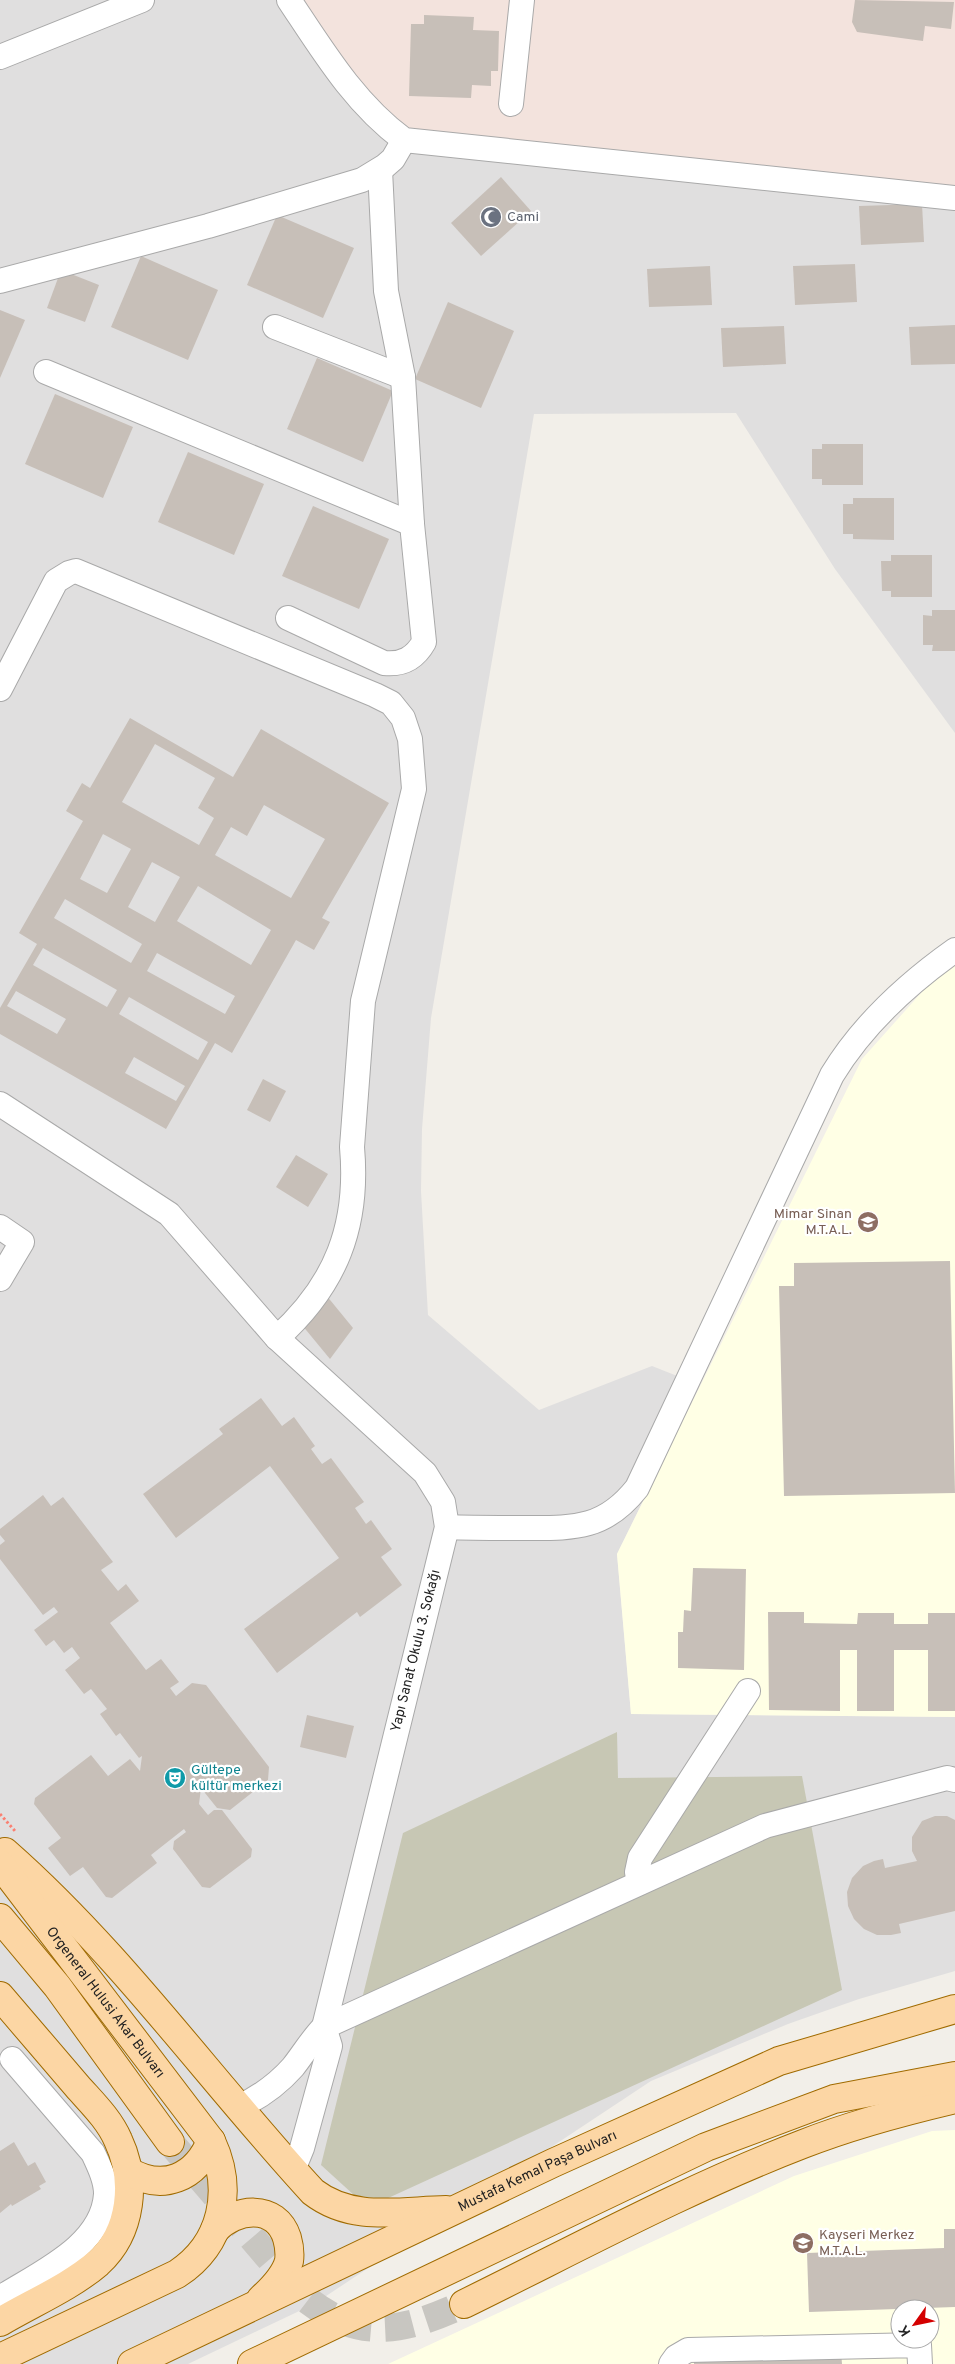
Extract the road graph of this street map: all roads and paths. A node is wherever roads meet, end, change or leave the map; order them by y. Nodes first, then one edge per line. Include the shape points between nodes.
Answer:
1 (142, 0) edge
2 (289, 0) edge
3 (522, 0) edge
4 (0, 57) edge
5 (511, 104) dead end
6 (404, 140) junction
7 (380, 170) junction
8 (955, 198) edge
9 (0, 281) edge
10 (275, 327) dead end
11 (46, 372) dead end
12 (403, 376) junction
13 (412, 524) junction
14 (288, 618) dead end
15 (0, 689) edge
16 (955, 950) edge
17 (0, 1104) edge
18 (0, 1227) edge
19 (0, 1279) edge
20 (277, 1338) junction
21 (447, 1527) junction
22 (748, 1691) dead end
23 (955, 1780) edge
24 (0, 1847) edge
25 (0, 1864) edge
26 (638, 1884) junction
27 (0, 1918) edge
28 (0, 1996) edge
29 (955, 2009) edge
30 (324, 2026) junction
31 (36, 2038) junction
32 (6, 2064) edge
33 (955, 2076) edge
34 (955, 2099) edge
35 (239, 2107) junction
36 (211, 2141) junction
37 (170, 2142) tunnel mouth
38 (293, 2170) junction
39 (128, 2171) junction
40 (455, 2210) junction
41 (214, 2230) junction
42 (0, 2298) edge
43 (464, 2304) tunnel mouth
44 (255, 2306) junction
45 (0, 2322) edge
46 (317, 2333) junction
47 (0, 2358) edge
48 (132, 2364) edge
49 (252, 2364) edge
50 (289, 2364) edge
51 (671, 2364) edge
52 (920, 2364) edge

1 - 4 street
2 - 6 street via 349,87 384,125
3 - 5 street
6 - 7 street via 393,159
6 - 8 street
7 - 9 street via 362,180 208,226
7 - 12 street via 386,291
10 - 12 street
11 - 13 street
12 - 13 street
13 - 14 street via 424,642 415,655 401,663 384,663
15 - 20 street via 56,581 76,571 376,695 390,703 403,718 410,739 414,789 363,1001 352,1147 354,1185 351,1215 346,1237 326,1281 296,1321
16 - 21 street via 874,1018 832,1075 637,1488 628,1499 596,1522 572,1528
17 - 20 street, Yapı Sanat Okulu 3. Sokağı via 169,1214
18 - 19 street via 22,1242
20 - 21 street, Yapı Sanat Okulu 3. Sokağı via 425,1472 443,1502
21 - 30 street, Yapı Sanat Okulu 3. Sokağı
22 - 26 street via 640,1858
23 - 26 street via 947,1778 765,1826
24 - 35 main road via 46,1888 103,1948
25 - 36 main road, Orgeneral Hulusi Akar Bulvarı
26 - 30 street
27 - 37 main road, Orgeneral Hulusi Akar Bulvarı via 57,1986
28 - 31 main road
29 - 40 main road, Mustafa Kemal Paşa Bulvarı via 779,2061 562,2158
30 - 35 street, Yapı Sanat Okulu 3. Sokağı via 281,2079 262,2095
30 - 38 street, Yapı Sanat Okulu 3. Sokağı via 330,2046
31 - 32 street
31 - 39 main road via 109,2123 118,2138
32 - 42 street via 94,2153 106,2193 94,2231 80,2246
33 - 46 main road via 834,2099 706,2147
34 - 43 main road via 804,2143 715,2180
35 - 38 main road
36 - 39 main road via 193,2169 173,2179 150,2180
36 - 41 main road, Orgeneral Hulusi Akar Bulvarı via 222,2169 224,2185
38 - 40 main road via 323,2199 347,2210
39 - 45 main road via 125,2220 109,2251 98,2263 62,2287
40 - 44 main road, Mustafa Kemal Paşa Bulvarı
41 - 44 main road via 229,2218 256,2212 272,2218 285,2232 289,2250 286,2268
41 - 47 main road, Orgeneral Hulusi Akar Bulvarı via 200,2256 177,2274
44 - 48 main road, Mustafa Kemal Paşa Bulvarı
46 - 49 main road
46 - 50 street
51 - 52 street via 688,2350 919,2345

